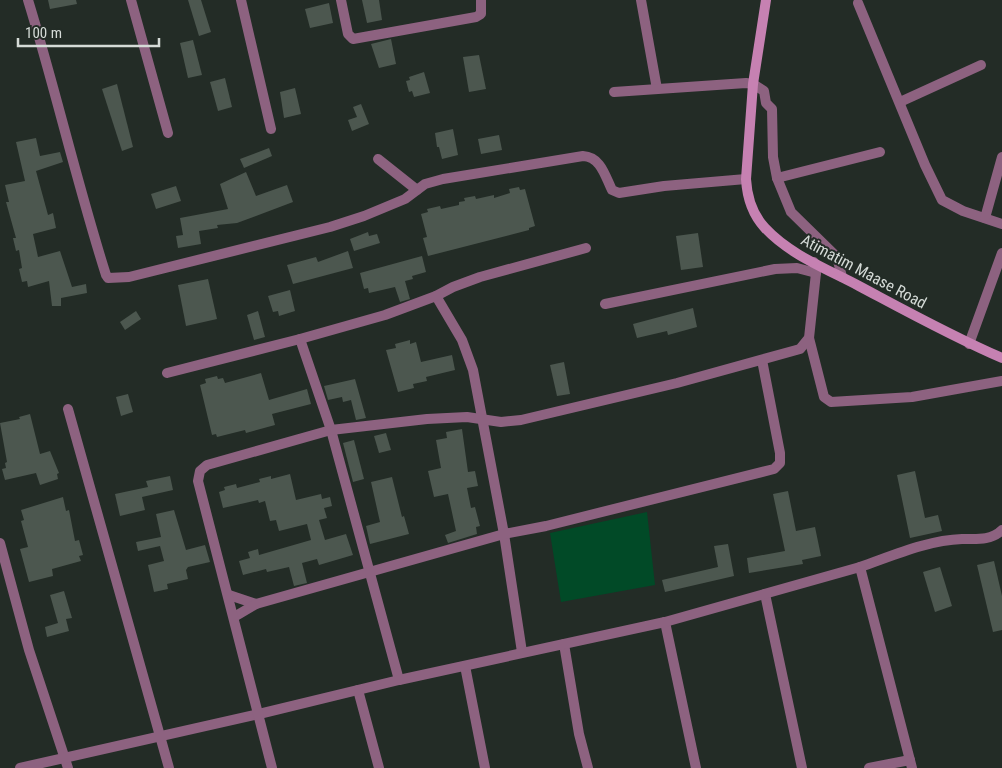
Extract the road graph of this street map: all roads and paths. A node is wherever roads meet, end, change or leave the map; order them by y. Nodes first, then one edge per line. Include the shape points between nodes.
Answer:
1 (28, 0) edge
2 (131, 0) edge
3 (241, 0) edge
4 (341, 0) edge
5 (481, 0) edge
6 (641, 0) edge
7 (766, 0) edge
8 (858, 3) dead end
9 (981, 65) dead end
10 (753, 84) junction
11 (657, 89) junction
12 (614, 92) dead end
13 (900, 102) junction
14 (271, 129) dead end
15 (168, 133) dead end
16 (880, 152) dead end
17 (1002, 156) edge
18 (378, 159) dead end
19 (777, 178) junction
20 (746, 179) junction
21 (417, 190) junction
22 (985, 218) junction
23 (1002, 224) edge
24 (586, 248) dead end
25 (1002, 254) edge
26 (815, 268) junction
27 (842, 277) junction
28 (436, 296) junction
29 (605, 304) dead end
30 (809, 338) junction
31 (300, 339) junction
32 (969, 344) junction
33 (1002, 358) edge
34 (762, 360) junction
35 (167, 372) dead end
36 (1002, 381) edge
37 (68, 409) dead end
38 (483, 418) junction
39 (331, 430) junction
40 (1002, 530) edge
41 (504, 534) junction
42 (0, 543) edge
43 (860, 567) junction
44 (370, 571) junction
45 (765, 594) junction
46 (229, 595) junction
47 (256, 604) junction
48 (234, 617) junction
49 (665, 622) junction
50 (564, 644) junction
51 (522, 652) junction
52 (464, 666) junction
53 (399, 680) junction
54 (358, 690) junction
55 (259, 714) junction
56 (160, 736) junction
57 (67, 763) edge
58 (911, 764) edge
59 (20, 768) edge
60 (169, 768) edge
61 (272, 768) edge
62 (379, 768) edge
63 (485, 768) edge
64 (588, 768) edge
65 (696, 768) edge
66 (802, 768) edge
67 (869, 768) edge

1 - 21 street via 82,199 108,278 129,277 330,227 405,199
2 - 15 street
3 - 14 street
4 - 5 street via 348,34 354,39 476,17 481,14
6 - 11 street
7 - 10 main road, Atimatim Maase Road
8 - 13 street
9 - 13 street
10 - 11 street
10 - 19 street via 764,91 766,103 774,113 773,157
10 - 20 main road, Atimatim Maase Road
11 - 12 street
13 - 22 street via 942,200
16 - 19 street
17 - 22 street
18 - 21 street
19 - 27 street via 791,212 837,257
20 - 21 street via 619,193 612,190 599,162 592,156 583,156 443,179
20 - 26 main road, Atimatim Maase Road via 752,209 764,227
22 - 23 street
24 - 28 street via 480,277
25 - 32 street
26 - 27 main road, Atimatim Maase Road
26 - 29 street via 775,269
26 - 30 street
27 - 32 main road, Atimatim Maase Road
28 - 31 street via 385,315
28 - 38 street via 466,350
30 - 34 street via 800,349
30 - 36 street via 824,398 831,402 912,397
31 - 35 street
31 - 39 street
32 - 33 main road, Atimatim Maase Road
34 - 38 street via 522,420 494,422
34 - 41 street via 780,453 780,463 774,469
37 - 56 street
38 - 39 street via 427,419
38 - 41 street
39 - 44 street
39 - 46 street via 207,465 200,471 198,481
40 - 43 street via 984,539 949,540
41 - 44 street
41 - 51 street
42 - 57 street via 29,650
43 - 45 street
43 - 58 street
44 - 47 street
44 - 53 street
45 - 49 street
45 - 66 street
46 - 47 street
46 - 48 street
47 - 48 street
48 - 55 street
49 - 50 street
49 - 65 street
50 - 51 street
50 - 64 street
51 - 52 street
52 - 53 street
52 - 63 street
53 - 54 street
54 - 55 street
54 - 62 street
55 - 56 street
55 - 61 street
56 - 57 street
56 - 60 street
57 - 59 street
58 - 67 street

